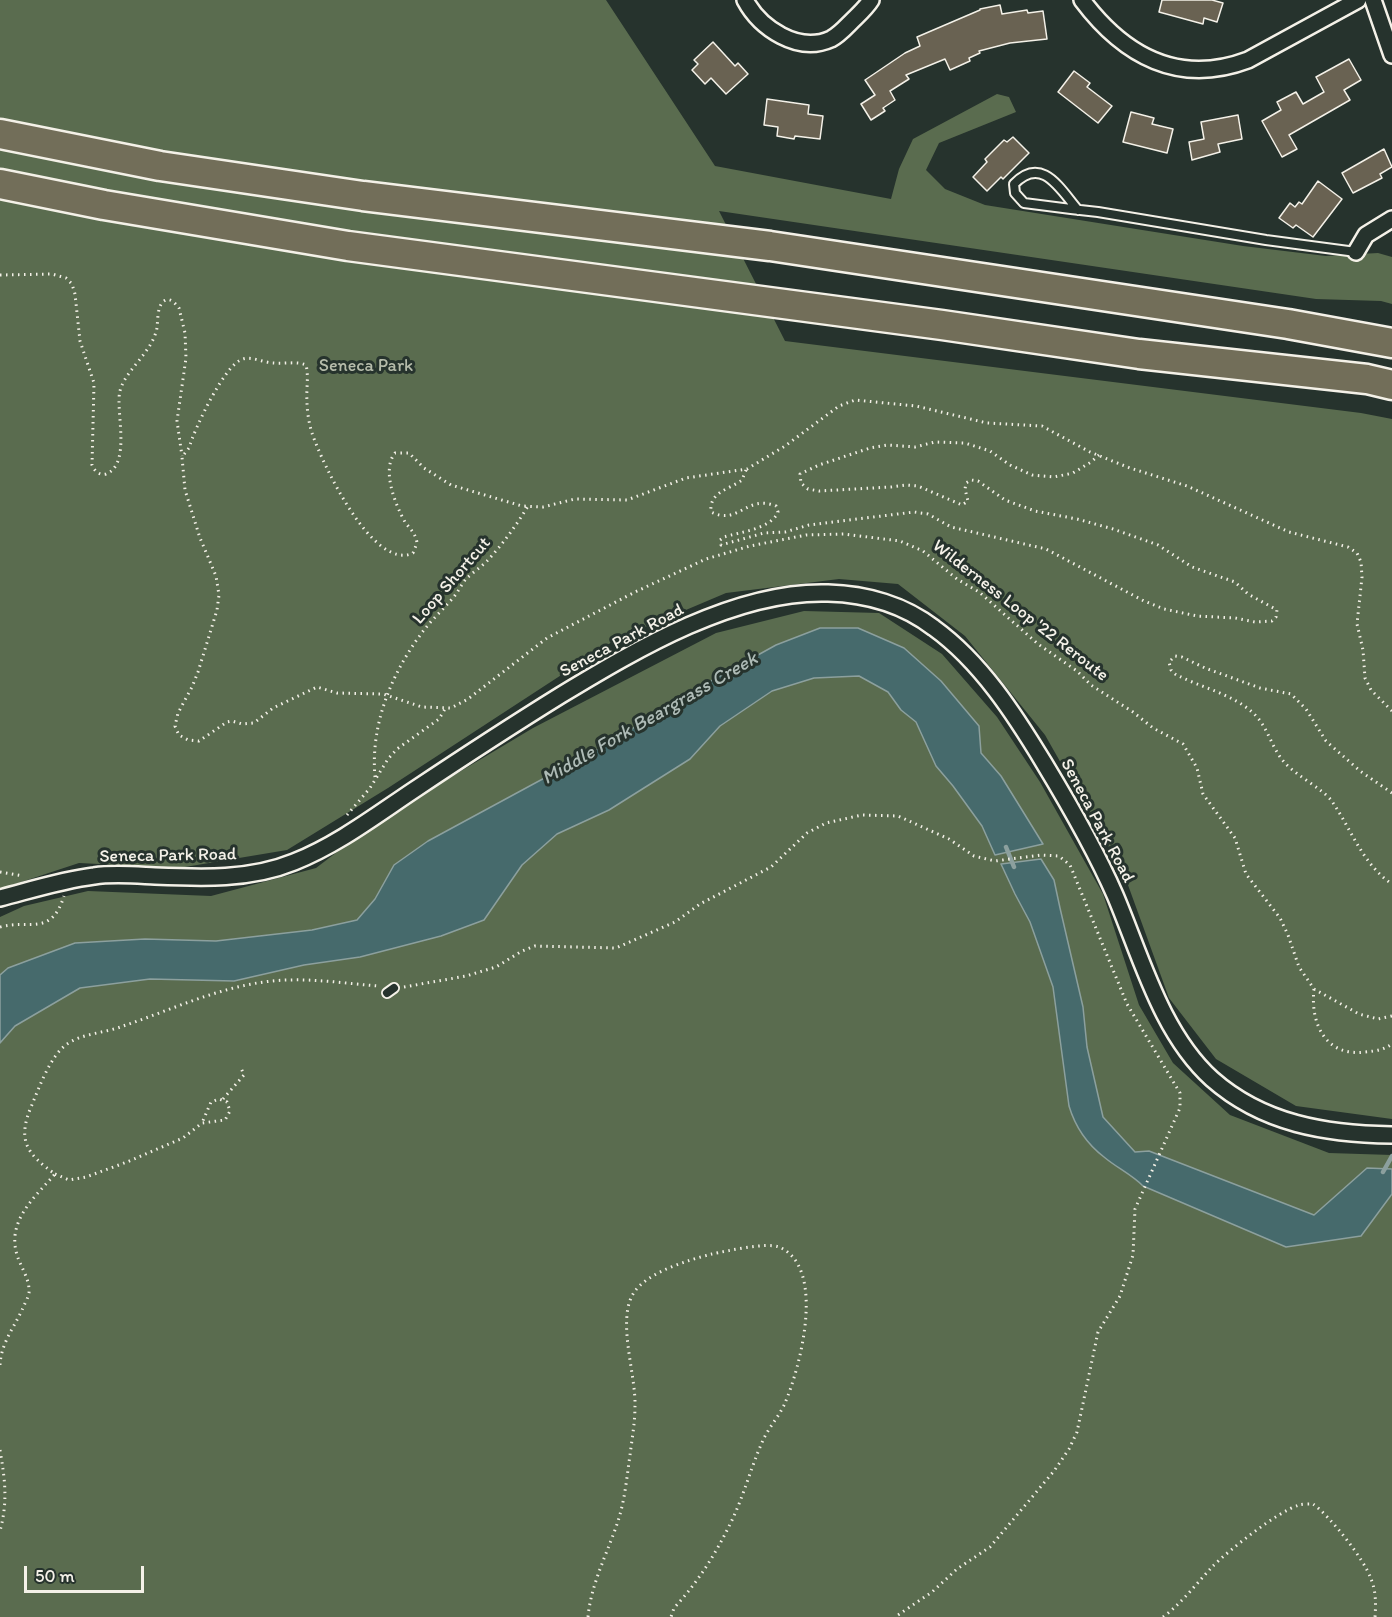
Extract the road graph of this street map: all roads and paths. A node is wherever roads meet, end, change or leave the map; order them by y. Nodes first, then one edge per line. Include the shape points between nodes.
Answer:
1 (744, 0) edge
2 (872, 0) edge
3 (1082, 0) edge
4 (1358, 0) edge
5 (1373, 0) edge
6 (1392, 55) edge
7 (0, 134) edge
8 (0, 184) edge
9 (1078, 210) junction
10 (1392, 219) edge
11 (1356, 252) joint
12 (0, 275) edge
13 (1392, 343) edge
14 (1392, 385) edge
15 (1099, 455) junction
16 (182, 457) junction
17 (747, 469) junction
18 (528, 506) junction
19 (445, 709) junction
20 (1392, 711) edge
21 (375, 777) junction
22 (1392, 793) edge
23 (346, 816) dead end
24 (63, 882) junction
25 (1392, 884) edge
26 (0, 898) edge
27 (0, 927) edge
28 (1314, 989) junction
29 (1392, 1016) edge
30 (1392, 1044) edge
31 (241, 1068) dead end
32 (223, 1099) junction
33 (202, 1123) junction
34 (1392, 1135) edge
35 (55, 1174) junction
36 (0, 1365) edge
37 (0, 1450) edge
38 (0, 1531) edge
39 (588, 1617) edge
40 (671, 1617) edge
41 (895, 1617) edge
42 (1163, 1617) edge
43 (1375, 1617) edge

1 - 2 street via 751,12 780,36 802,44 833,38
3 - 4 street via 1096,19 1135,52 1166,65 1199,70 1248,60
5 - 6 street
7 - 13 highway via 194,171 770,246
8 - 14 highway via 348,246
9 - 9 lane via 1024,202 1015,193 1014,184 1034,172 1050,177
9 - 11 lane
10 - 11 street via 1366,235
12 - 16 path via 52,274 72,284 80,341 94,383 92,465 102,474 112,468 118,457 122,437 120,389 151,344 161,304 169,300 175,303 186,344 177,421
15 - 17 path via 1042,426 993,424 916,406 855,400 839,406 786,446
15 - 17 path via 1073,473 1053,477 1032,474 990,451 965,443 935,442 915,447 870,448 800,474 801,483 808,489 918,486 962,505 968,501 966,483 978,481 1005,500 1035,511 1077,519 1158,545 1201,571 1234,582 1277,610 1276,617 1255,622 1164,609 1046,549 951,527 928,514 914,512 809,525 722,544 720,540 724,537 764,525 778,512 776,506 757,502 728,517 711,512 712,498 742,480
15 - 20 path via 1187,486 1289,532 1357,553 1362,577 1357,624 1365,678
16 - 18 path via 220,382 236,363 246,358 267,363 301,363 308,370 308,416 322,460 351,510 387,551 408,555 417,543 394,495 389,465 395,453 409,453 451,485
16 - 19 path via 185,490 219,595 200,667 178,712 175,726 179,735 199,741 227,722 254,723 273,708 317,687 337,693 383,694 422,708
17 - 18 path via 686,478 627,500 575,499 543,507
18 - 21 path, Loop Shortcut via 505,541 460,586 404,660 379,722
19 - 21 path via 439,719 397,749
19 - 28 path, Wilderness Loop '22 Reroute via 468,699 547,638 706,559 806,535 844,534 900,541 923,551 978,592 1091,685 1183,744 1197,768 1203,794 1235,838 1246,874 1280,918 1299,967
21 - 23 path
22 - 25 path via 1326,741 1306,709 1291,694 1260,688 1182,657 1175,656 1169,662 1175,674 1239,702 1253,713 1283,761 1328,796 1369,863
24 - 26 street, Seneca Park Road
24 - 27 path via 60,909 49,921
24 - 34 street, Seneca Park Road via 96,875 238,876 294,862 329,845 497,734 647,645 748,604 796,593 855,595 898,607 932,626 986,678 1021,725 1091,843 1170,1026 1194,1061 1247,1104 1287,1122 1364,1135
28 - 29 path, Wilderness Loop '22 Reroute via 1359,1014 1378,1019
28 - 30 path via 1313,1008 1320,1031 1341,1051 1376,1052
31 - 32 path via 244,1075
32 - 33 path via 211,1102
32 - 33 path via 230,1106 229,1116
33 - 35 path via 183,1138 86,1177 69,1180
35 - 36 path via 15,1225 13,1242 27,1276 29,1294 1,1351
35 - 41 path via 29,1151 24,1138 26,1120 42,1080 60,1051 77,1039 120,1028 230,988 288,980 391,990 496,967 535,946 616,948 675,922 700,904 771,867 807,833 862,815 898,816 949,839 974,856 995,861 1059,856 1070,865 1127,1004 1180,1093 1180,1108 1135,1209 1133,1255 1120,1296 1098,1332 1077,1432 1069,1449 990,1547
37 - 38 path via 6,1490
39 - 40 path via 620,1515 627,1471 635,1404 627,1334 632,1294 681,1262 762,1246 779,1247 793,1258 802,1274 807,1300 806,1327 796,1373 709,1566
42 - 43 path via 1245,1540 1279,1515 1313,1504 1323,1510 1367,1571 1375,1594

